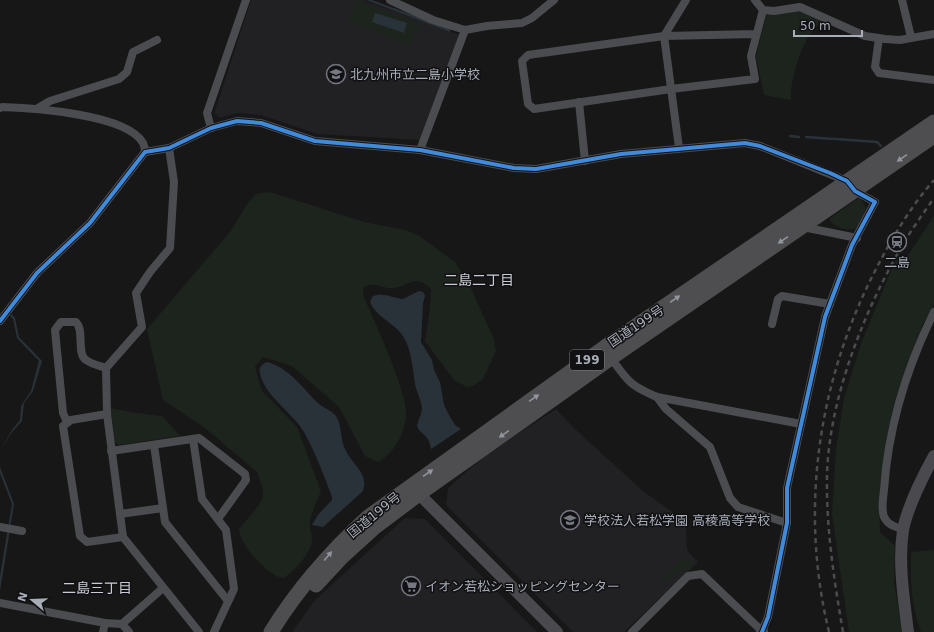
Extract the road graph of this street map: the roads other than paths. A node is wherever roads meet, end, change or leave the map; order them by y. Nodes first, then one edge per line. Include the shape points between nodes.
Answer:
1 (246, 0) edge
2 (390, 0) edge
3 (554, 0) edge
4 (686, 0) edge
5 (755, 0) edge
6 (902, 0) edge
7 (763, 10) junction
8 (465, 30) junction
9 (756, 34) junction
10 (934, 34) edge
11 (664, 36) junction
12 (911, 37) junction
13 (879, 38) junction
14 (157, 40) dead end
15 (934, 80) edge
16 (671, 89) junction
17 (579, 102) junction
18 (1, 106) edge
19 (38, 108) junction
20 (934, 122) edge
21 (212, 128) junction
22 (934, 136) edge
23 (169, 148) junction
24 (679, 148) junction
25 (420, 150) junction
26 (145, 152) junction
27 (585, 161) junction
28 (851, 186) junction
29 (802, 227) junction
30 (857, 238) junction
31 (830, 304) junction
32 (934, 312) edge
33 (0, 321) edge
34 (772, 324) dead end
35 (611, 358) junction
36 (106, 368) junction
37 (657, 397) junction
38 (107, 414) junction
39 (67, 422) junction
40 (801, 424) junction
41 (193, 439) junction
42 (154, 445) junction
43 (111, 451) junction
44 (934, 456) edge
45 (416, 489) junction
46 (163, 508) junction
47 (120, 514) junction
48 (218, 519) junction
49 (787, 523) junction
50 (0, 527) edge
51 (903, 529) junction
52 (22, 530) dead end
53 (123, 537) junction
54 (163, 588) junction
55 (228, 601) junction
56 (0, 603) edge
57 (104, 623) junction
58 (122, 624) junction
59 (103, 632) edge
60 (129, 632) edge
61 (199, 632) edge
62 (214, 632) edge
63 (271, 632) edge
64 (281, 632) edge
65 (557, 632) edge
66 (632, 632) edge
67 (762, 632) edge
68 (908, 632) edge

1 - 21 street via 207,113
2 - 8 street via 433,20
3 - 8 street via 522,23
4 - 11 street
5 - 7 street
6 - 12 street
7 - 9 street
7 - 13 street via 800,7 865,36
8 - 25 street
9 - 11 street
9 - 16 street via 752,56 755,79
10 - 12 street
11 - 16 street
11 - 17 street via 528,55 522,61 528,104 534,109
12 - 13 street via 900,40
13 - 15 street via 874,67 879,73
14 - 19 street via 133,52 127,72 119,79 57,99
16 - 17 street
16 - 24 street
17 - 27 street
18 - 19 street
19 - 26 street via 94,117 129,130 143,142
20 - 28 highway, 国道199号 / 199
21 - 23 street
21 - 25 street via 237,121 261,123 315,141
22 -> 28 highway, 国道199号 / 199
23 - 26 street
23 - 36 street via 174,182 170,248 136,293 142,327
24 - 27 street
24 - 28 street via 745,143 760,146
25 - 27 street via 514,168 536,169
26 - 33 street via 90,223 37,273
28 - 29 highway, 国道199号 / 199
28 - 30 street via 875,202
45 -> 28 highway, 国道199号 / 199 via 605,347
29 - 30 street
29 -> 35 highway, 国道199号 / 199
30 - 31 street
31 - 34 street via 782,296 778,299
31 - 40 street
32 - 51 street via 908,374 886,464 884,516 890,525
35 - 37 street via 637,389
35 -> 45 highway, 国道199号 / 199
36 - 38 street
36 - 39 street via 85,360 82,356 79,326 76,322 61,322 55,330 63,413
37 - 40 street
37 - 49 street via 666,409 710,447 730,498 738,507
38 - 39 street
38 - 43 street
39 - 53 street via 63,426 80,536 87,542
40 - 49 street via 787,488
41 - 42 street
41 - 48 street via 202,499
41 - 48 street via 199,438 244,474 246,480
42 - 43 street
42 - 46 street
43 - 47 street
44 - 51 street via 922,479
63 -> 45 highway, 国道199号 / 199 via 303,585 335,548 368,517
45 - 64 highway, 国道199号 / 199 via 342,557 309,593
45 - 65 street
46 - 47 street
46 - 55 street via 165,522
47 - 53 street
48 - 55 street via 226,530 234,589
49 - 67 street via 768,617
50 - 52 street
51 - 68 street via 902,586
53 - 54 street
54 - 58 street
54 - 61 street
55 - 62 street
56 - 57 street
57 - 58 street
57 - 59 street
58 - 60 street
66 - 67 street via 688,576 702,574

